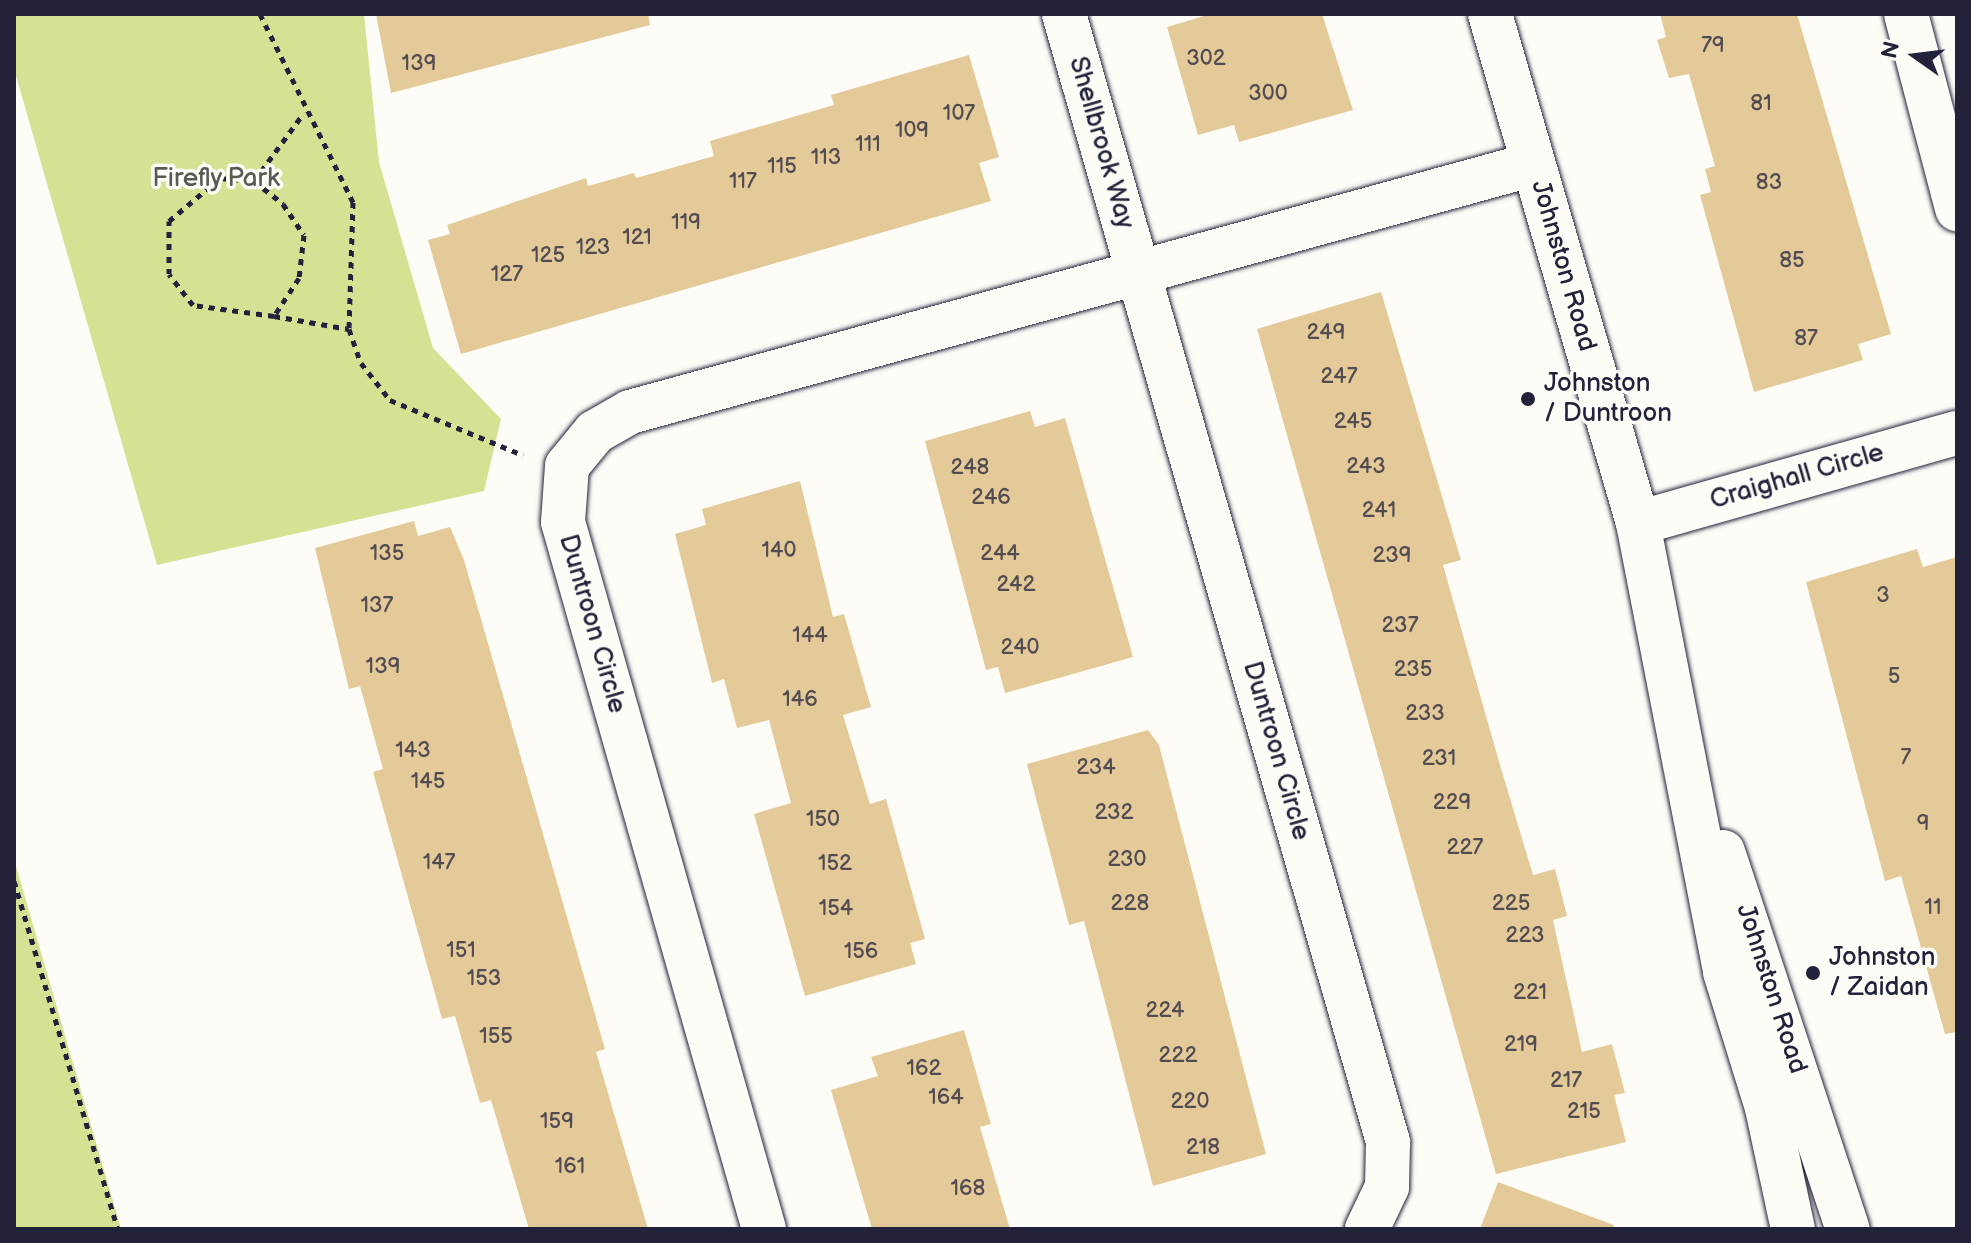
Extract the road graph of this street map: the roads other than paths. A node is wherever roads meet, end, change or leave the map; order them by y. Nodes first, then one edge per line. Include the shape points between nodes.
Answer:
1 (1064, 14) edge
2 (1490, 14) edge
3 (1906, 14) edge
4 (1534, 164) junction
5 (1957, 209) edge
6 (1138, 272) junction
7 (1957, 433) edge
8 (1638, 523) junction
9 (1686, 752) junction
10 (764, 1229) edge
11 (1367, 1229) edge
12 (1793, 1229) edge
13 (1848, 1229) edge

1 - 6 street, Shellbrook Way
2 - 4 street, Johnston Road
3 - 5 street
4 - 6 street
4 - 8 street, Johnston Road
6 - 10 street, Duntroon Circle via 630,412 595,432 567,466 563,522
6 - 11 street, Duntroon Circle via 1388,1142 1387,1187
7 - 8 street, Craighall Circle
8 - 9 street, Johnston Road
9 - 12 street, Johnston Road via 1725,972 1767,1108
9 - 13 street, Johnston Road via 1764,959

